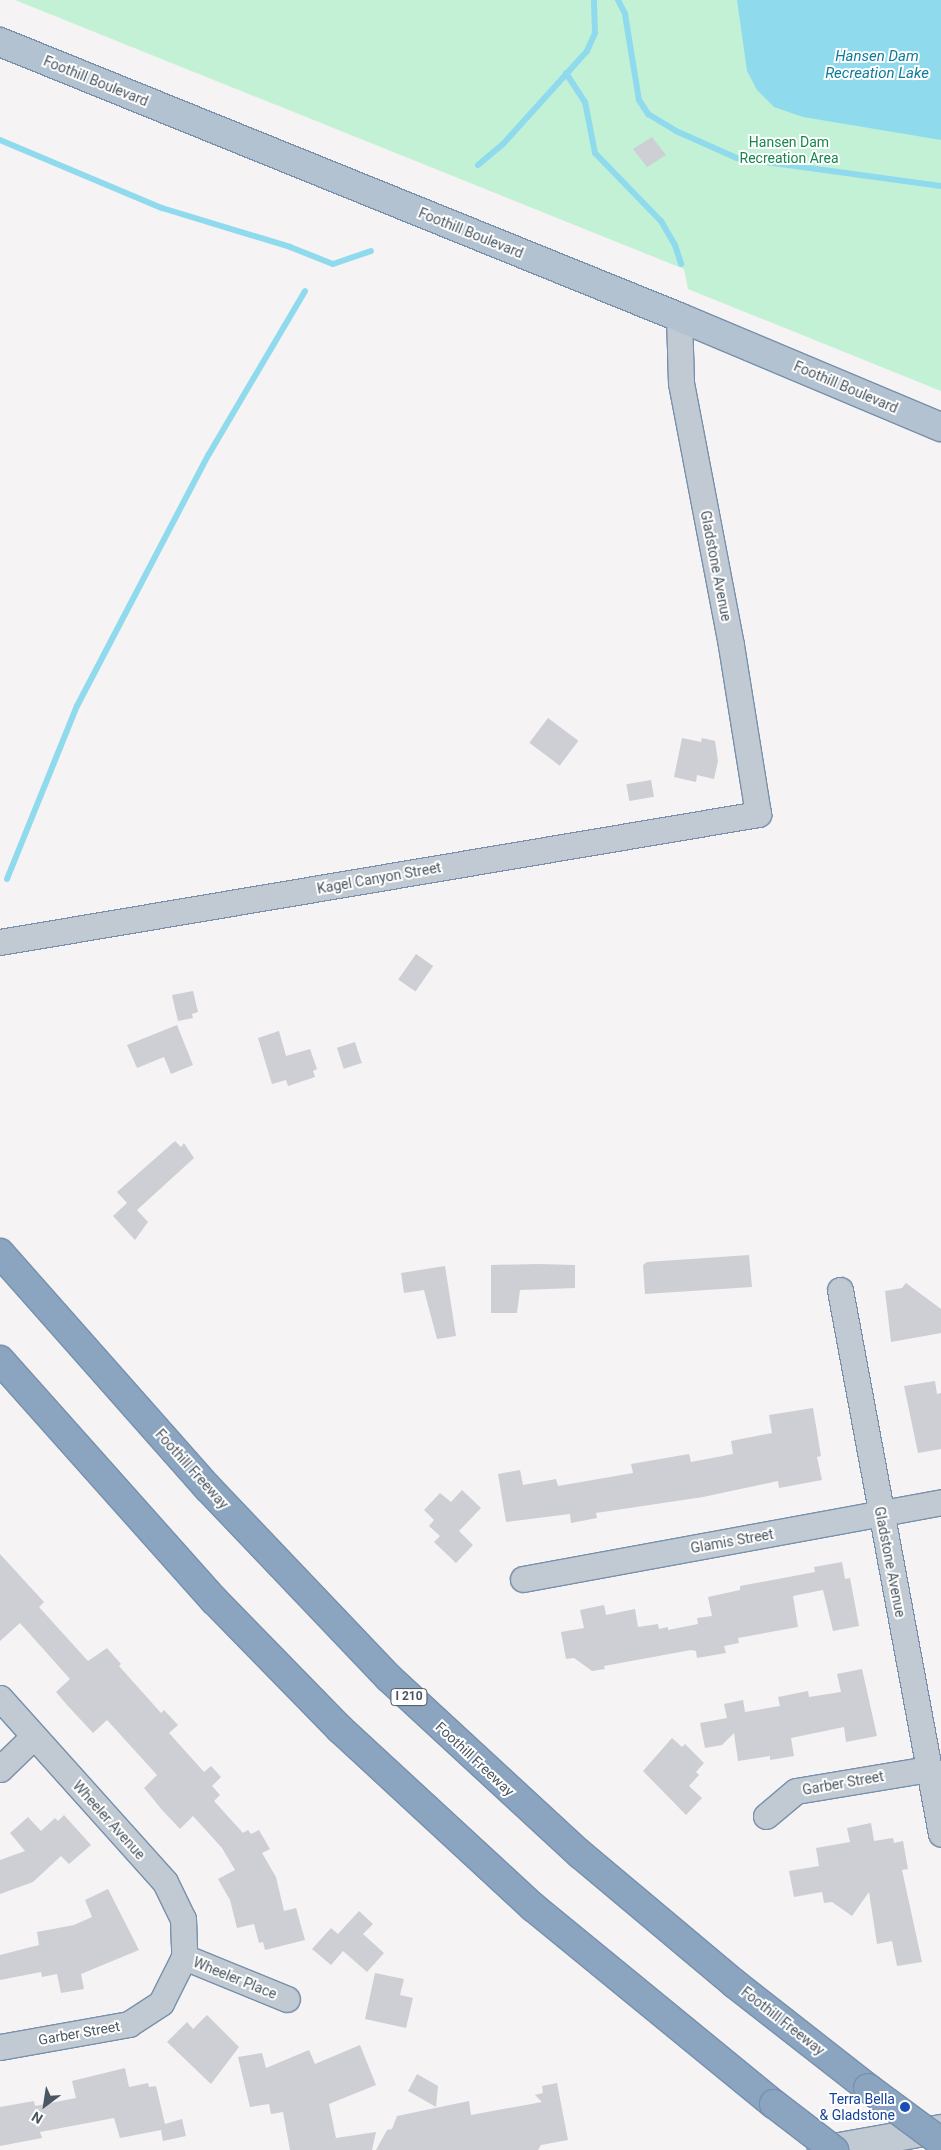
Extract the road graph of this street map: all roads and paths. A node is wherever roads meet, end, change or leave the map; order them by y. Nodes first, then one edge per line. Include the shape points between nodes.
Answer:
1 (0, 42) edge
2 (679, 317) junction
3 (941, 427) edge
4 (758, 814) joint
5 (0, 942) edge
6 (0, 1253) edge
7 (840, 1290) dead end
8 (0, 1360) edge
9 (941, 1502) edge
10 (880, 1514) junction
11 (523, 1579) dead end
12 (0, 1698) edge
13 (34, 1736) junction
14 (0, 1769) edge
15 (929, 1769) junction
16 (766, 1816) dead end
17 (941, 1834) edge
18 (184, 1957) junction
19 (287, 1999) dead end
20 (0, 2047) edge
21 (941, 2129) edge
22 (941, 2142) edge
23 (822, 2150) edge
24 (834, 2150) edge

1 - 2 main road, Foothill Boulevard
2 - 3 main road, Foothill Boulevard
2 - 4 street, Gladstone Avenue via 681,383 731,645
4 - 5 street, Kagel Canyon Street
6 - 22 highway, Foothill Freeway / I 210, bridge via 214,1495 389,1678 580,1854 735,1984
7 - 10 street, Gladstone Avenue
8 - 24 highway, bridge via 214,1600 340,1729 533,1908
9 - 10 street, Glamis Street
10 - 11 street, Glamis Street
10 - 15 street, Gladstone Avenue
12 - 13 street, Wheeler Avenue
13 - 14 street
13 - 18 street, Wheeler Avenue via 165,1882 183,1919
15 - 16 street, Garber Street via 796,1790
15 - 17 street, Gladstone Avenue
18 - 19 street, Wheeler Place
18 - 20 street, Garber Street via 161,2003 129,2024
21 - 23 street

